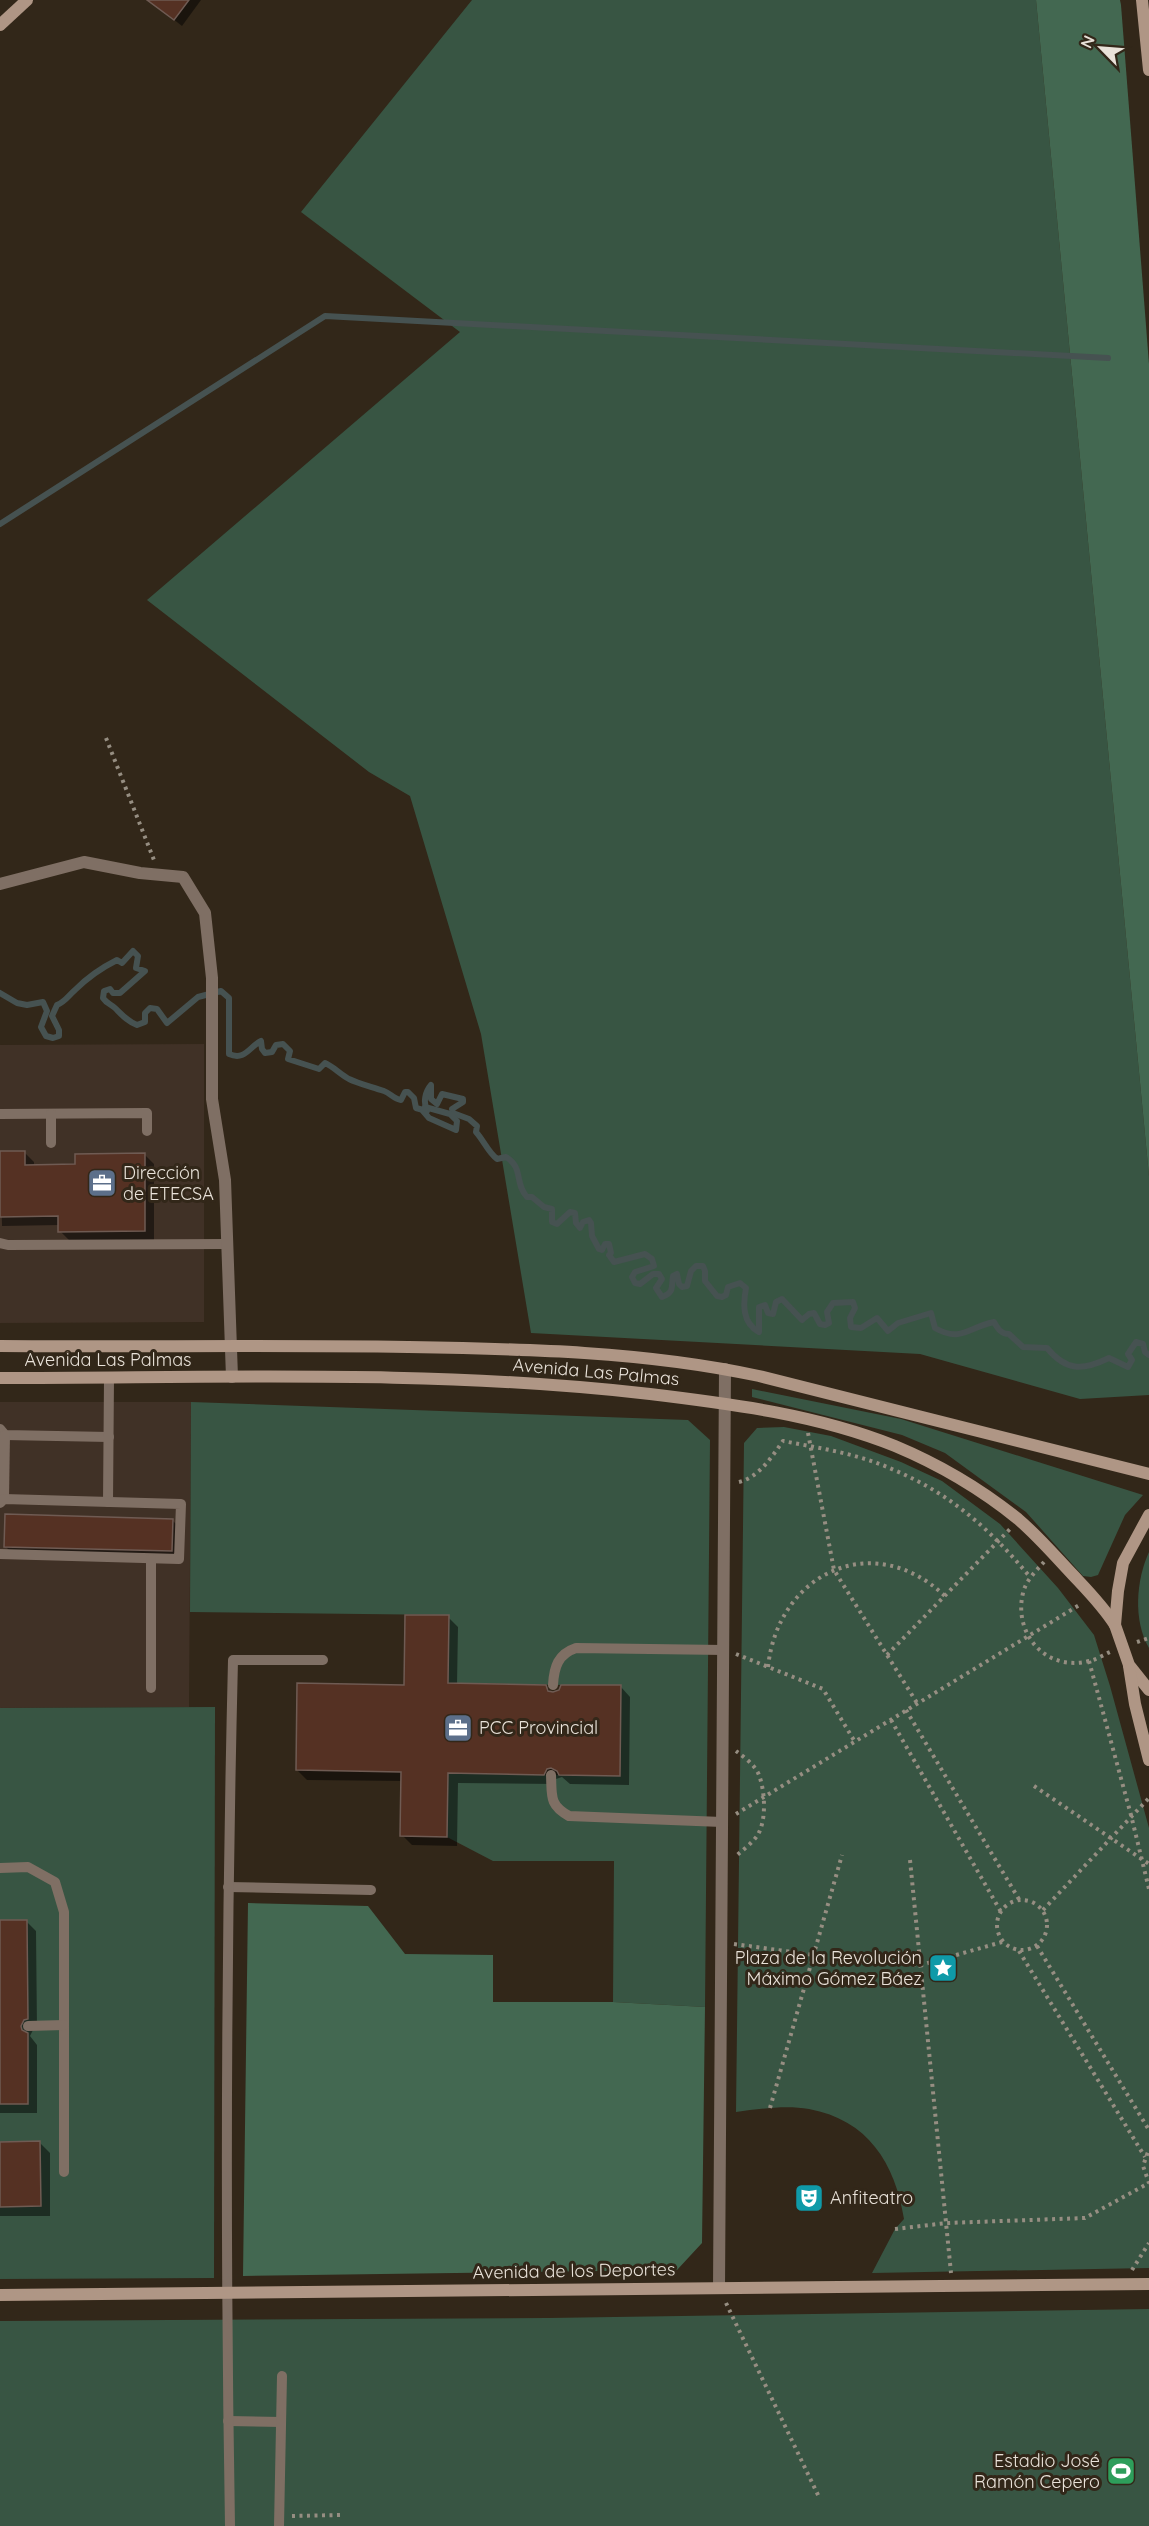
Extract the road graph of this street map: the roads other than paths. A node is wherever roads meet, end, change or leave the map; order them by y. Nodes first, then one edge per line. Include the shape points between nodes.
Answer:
1 (27, 0) edge
2 (1142, 0) edge
3 (0, 26) edge
4 (1149, 70) edge
5 (0, 884) edge
6 (0, 1114) edge
7 (51, 1114) junction
8 (147, 1131) dead end
9 (51, 1143) dead end
10 (0, 1243) edge
11 (228, 1244) junction
12 (232, 1345) junction
13 (0, 1346) edge
14 (725, 1369) junction
15 (232, 1377) junction
16 (0, 1378) edge
17 (109, 1378) junction
18 (725, 1403) junction
19 (3, 1432) edge
20 (109, 1437) junction
21 (1149, 1474) edge
22 (2, 1501) edge
23 (108, 1502) junction
24 (1149, 1515) edge
25 (0, 1554) edge
26 (151, 1559) junction
27 (1115, 1625) junction
28 (724, 1650) junction
29 (323, 1660) dead end
30 (1129, 1665) junction
31 (553, 1685) dead end
32 (151, 1688) dead end
33 (1149, 1689) edge
34 (1149, 1760) edge
35 (551, 1775) dead end
36 (723, 1822) junction
37 (0, 1868) edge
38 (228, 1887) junction
39 (371, 1890) dead end
40 (64, 2025) junction
41 (28, 2026) dead end
42 (64, 2172) dead end
43 (1149, 2284) edge
44 (719, 2288) junction
45 (226, 2293) junction
46 (0, 2295) edge
47 (282, 2376) dead end
48 (228, 2421) junction
49 (281, 2422) junction
50 (279, 2521) edge
51 (230, 2526) edge

1 - 3 street
2 - 4 street
5 - 11 street via 84,862 183,877 205,913 212,978 212,1099 225,1180
6 - 7 lane
7 - 8 lane via 147,1113
7 - 9 lane
10 - 11 lane
11 - 12 street
12 - 13 street, Avenida Las Palmas
12 - 14 street, Avenida Las Palmas via 523,1349 626,1356
12 - 15 street
14 - 18 street
14 - 21 street, Avenida Las Palmas
15 - 17 street, Avenida Las Palmas
15 - 18 street, Avenida Las Palmas via 522,1382
16 - 17 street, Avenida Las Palmas
17 - 20 lane
18 - 27 street, Avenida Las Palmas via 845,1430 895,1446 935,1465 1019,1520 1094,1597
18 - 28 street
19 - 20 lane
19 - 22 lane
20 - 23 lane
22 - 23 lane
23 - 26 lane via 181,1504 179,1559
24 - 27 street via 1123,1563
25 - 26 lane
26 - 32 lane
27 - 30 street
28 - 31 lane via 576,1648 558,1659
28 - 36 street
29 - 38 lane via 233,1660
30 - 33 street
30 - 34 street
35 - 36 lane via 552,1798 557,1809 569,1816
36 - 44 street
37 - 40 lane via 28,1867 55,1882 64,1912
38 - 39 lane
38 - 45 lane
40 - 41 lane
40 - 42 lane
43 - 44 street, Avenida de los Deportes
44 - 45 street, Avenida de los Deportes
45 - 46 street, Avenida de los Deportes
45 - 48 lane
47 - 49 lane
48 - 49 lane
48 - 51 lane
49 - 50 lane

